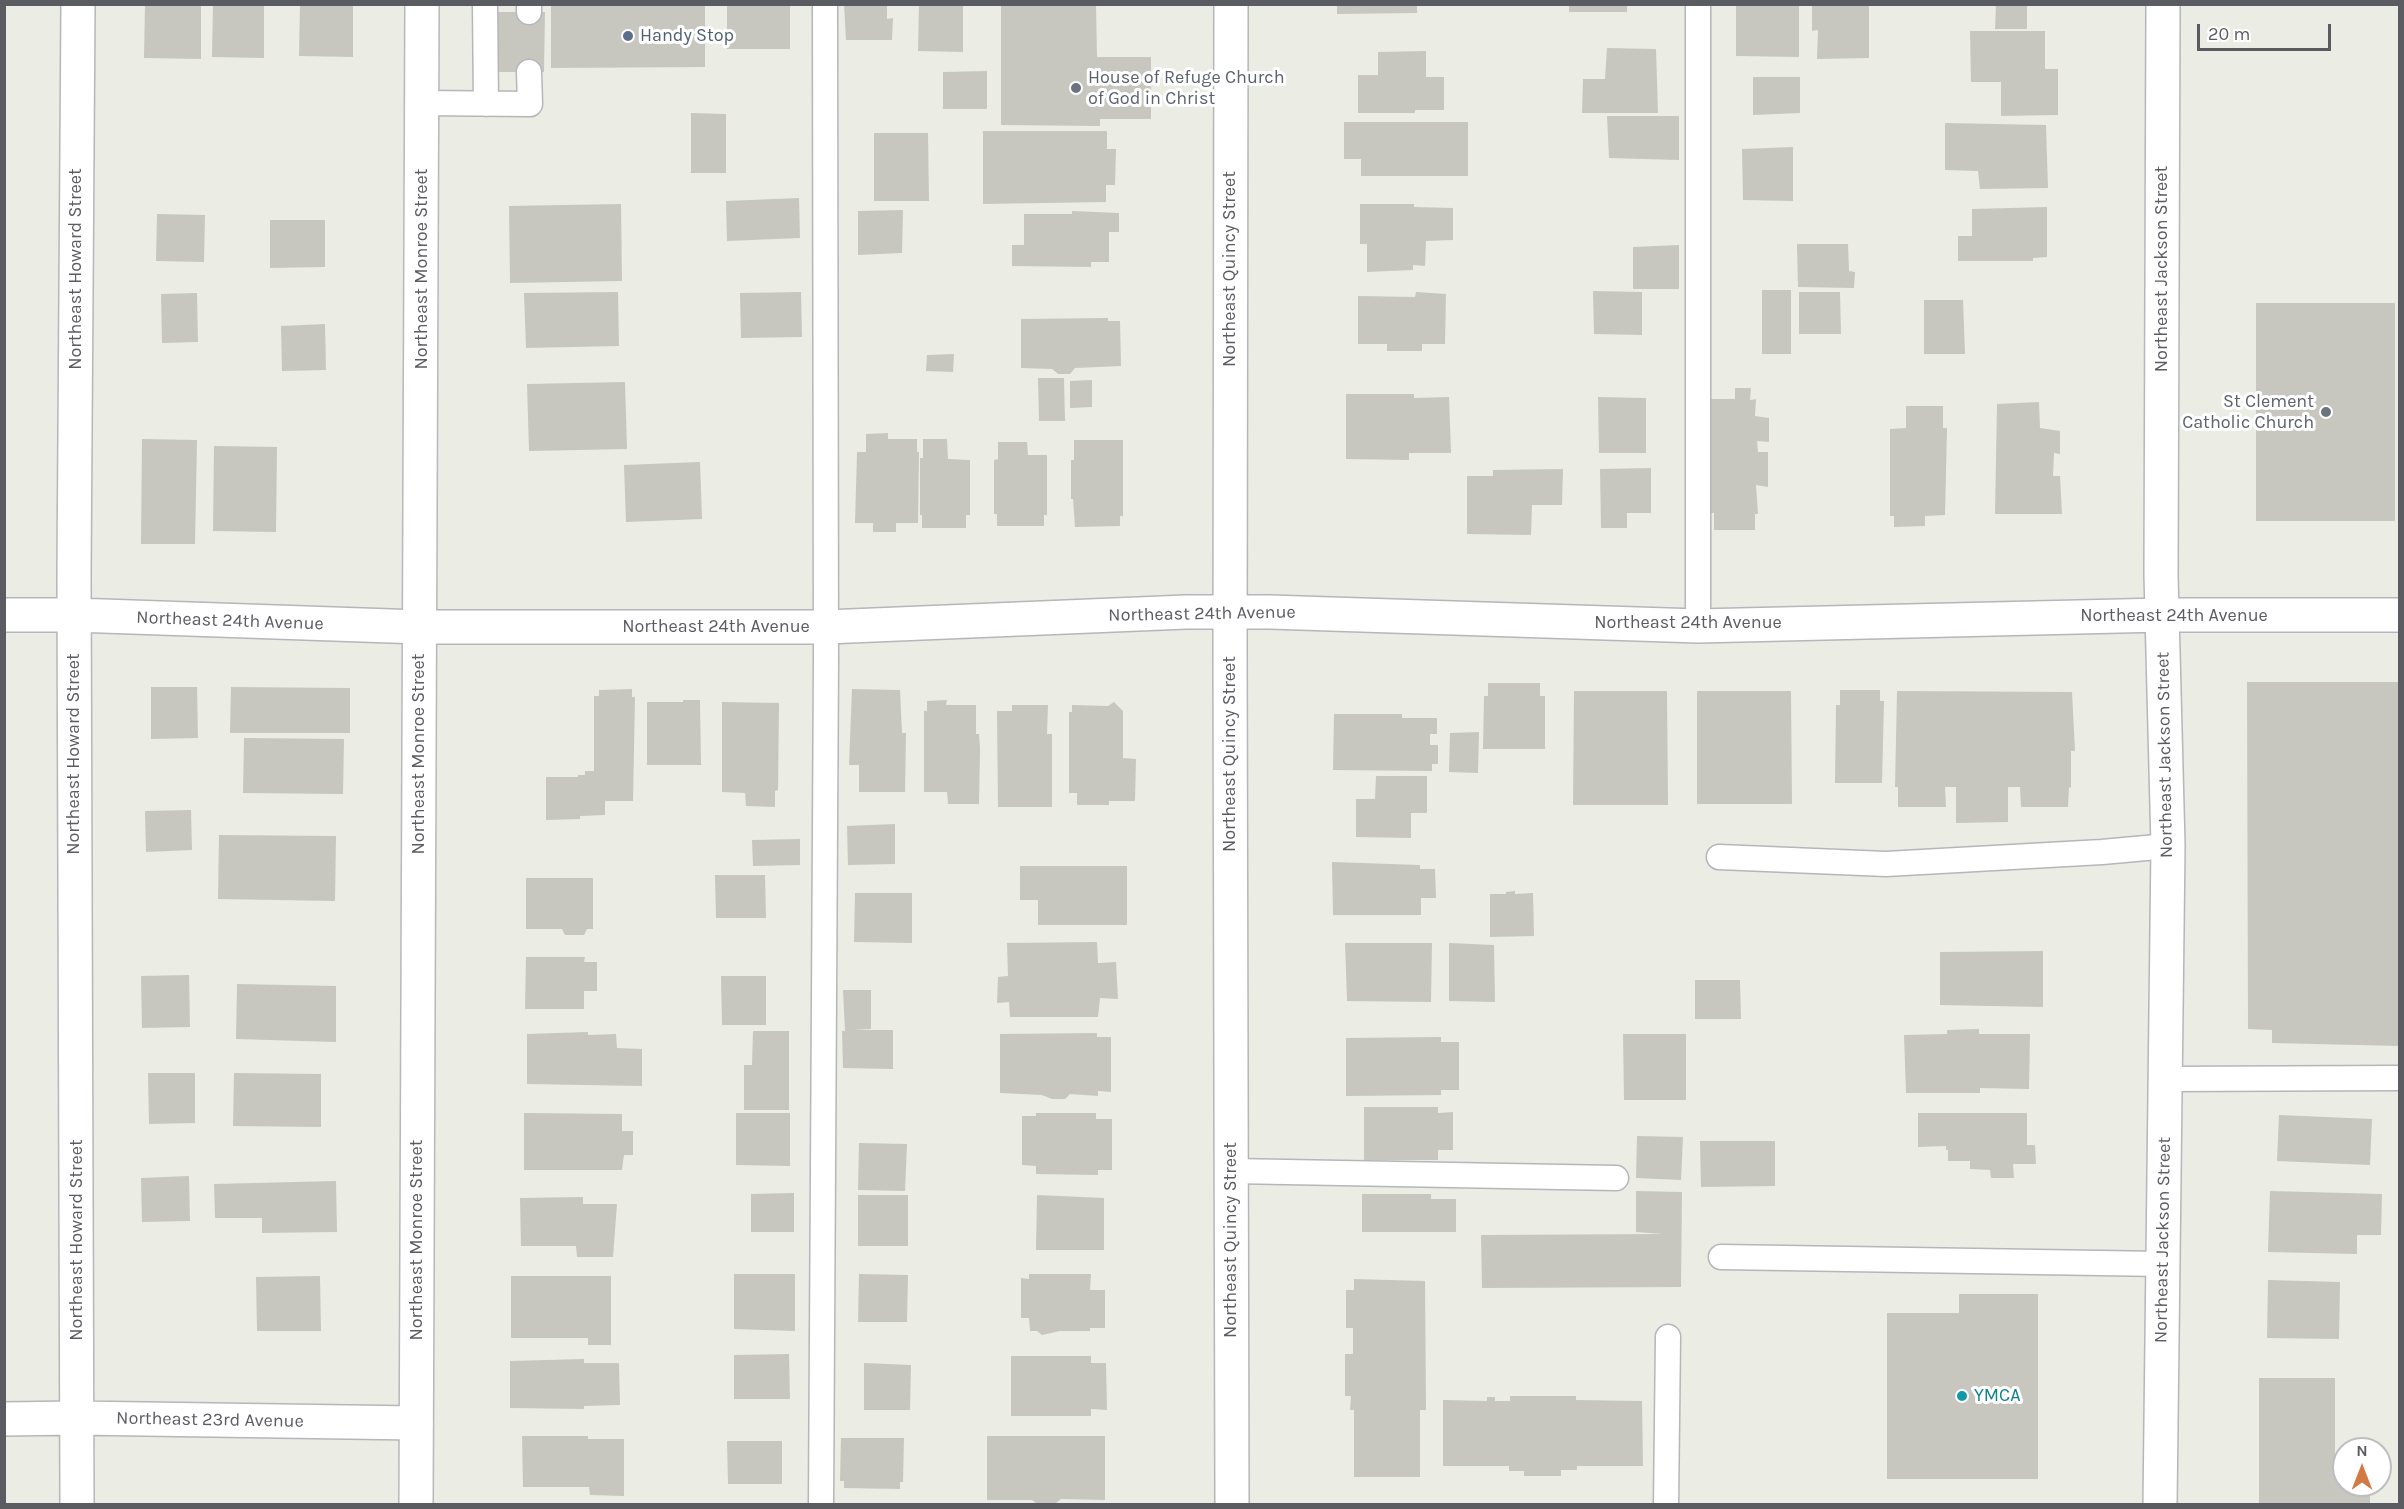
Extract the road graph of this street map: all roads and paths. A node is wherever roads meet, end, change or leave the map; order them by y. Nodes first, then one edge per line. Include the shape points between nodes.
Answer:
1 (78, 4) edge
2 (422, 4) edge
3 (485, 4) edge
4 (825, 4) edge
5 (1231, 4) edge
6 (1698, 4) edge
7 (2163, 4) edge
8 (529, 72) dead end
9 (422, 103) junction
10 (486, 104) junction
11 (1231, 612) junction
12 (4, 615) edge
13 (74, 615) junction
14 (2162, 615) junction
15 (2400, 615) edge
16 (1698, 626) junction
17 (420, 627) junction
18 (826, 627) junction
19 (2168, 846) junction
20 (1719, 857) dead end
21 (2400, 1078) edge
22 (2166, 1079) junction
23 (1231, 1171) junction
24 (1616, 1178) dead end
25 (1721, 1257) dead end
26 (2163, 1264) junction
27 (1668, 1336) dead end
28 (77, 1418) junction
29 (4, 1419) edge
30 (417, 1423) junction
31 (77, 1504) edge
32 (416, 1504) edge
33 (821, 1504) edge
34 (1233, 1504) edge
35 (1666, 1504) edge
36 (2160, 1504) edge

1 - 13 street, Northeast Howard Street
2 - 9 street, Northeast Monroe Street
3 - 10 lane
4 - 18 lane
5 - 11 street, Northeast Quincy Street
6 - 16 lane
7 - 14 street, Northeast Jackson Street
8 - 10 lane via 530,104
9 - 10 lane
9 - 17 street, Northeast Monroe Street
11 - 16 street, Northeast 24th Avenue
11 - 18 street, Northeast 24th Avenue
11 - 23 street, Northeast Quincy Street
12 - 13 street, Northeast 24th Avenue
13 - 17 street, Northeast 24th Avenue
13 - 28 street, Northeast Howard Street
14 - 15 street, Northeast 24th Avenue
14 - 16 street, Northeast 24th Avenue
14 - 19 street, Northeast Jackson Street
17 - 18 street, Northeast 24th Avenue
17 - 30 street, Northeast Monroe Street
18 - 33 lane
19 - 20 lane via 1886,864
19 - 22 street, Northeast Jackson Street
21 - 22 lane
22 - 26 street, Northeast Jackson Street
23 - 24 lane
23 - 34 street, Northeast Quincy Street
25 - 26 lane
26 - 36 street, Northeast Jackson Street
27 - 35 lane
28 - 29 street, Northeast 23rd Avenue
28 - 30 street, Northeast 23rd Avenue
28 - 31 street, Northeast Howard Street
30 - 32 street, Northeast Monroe Street

